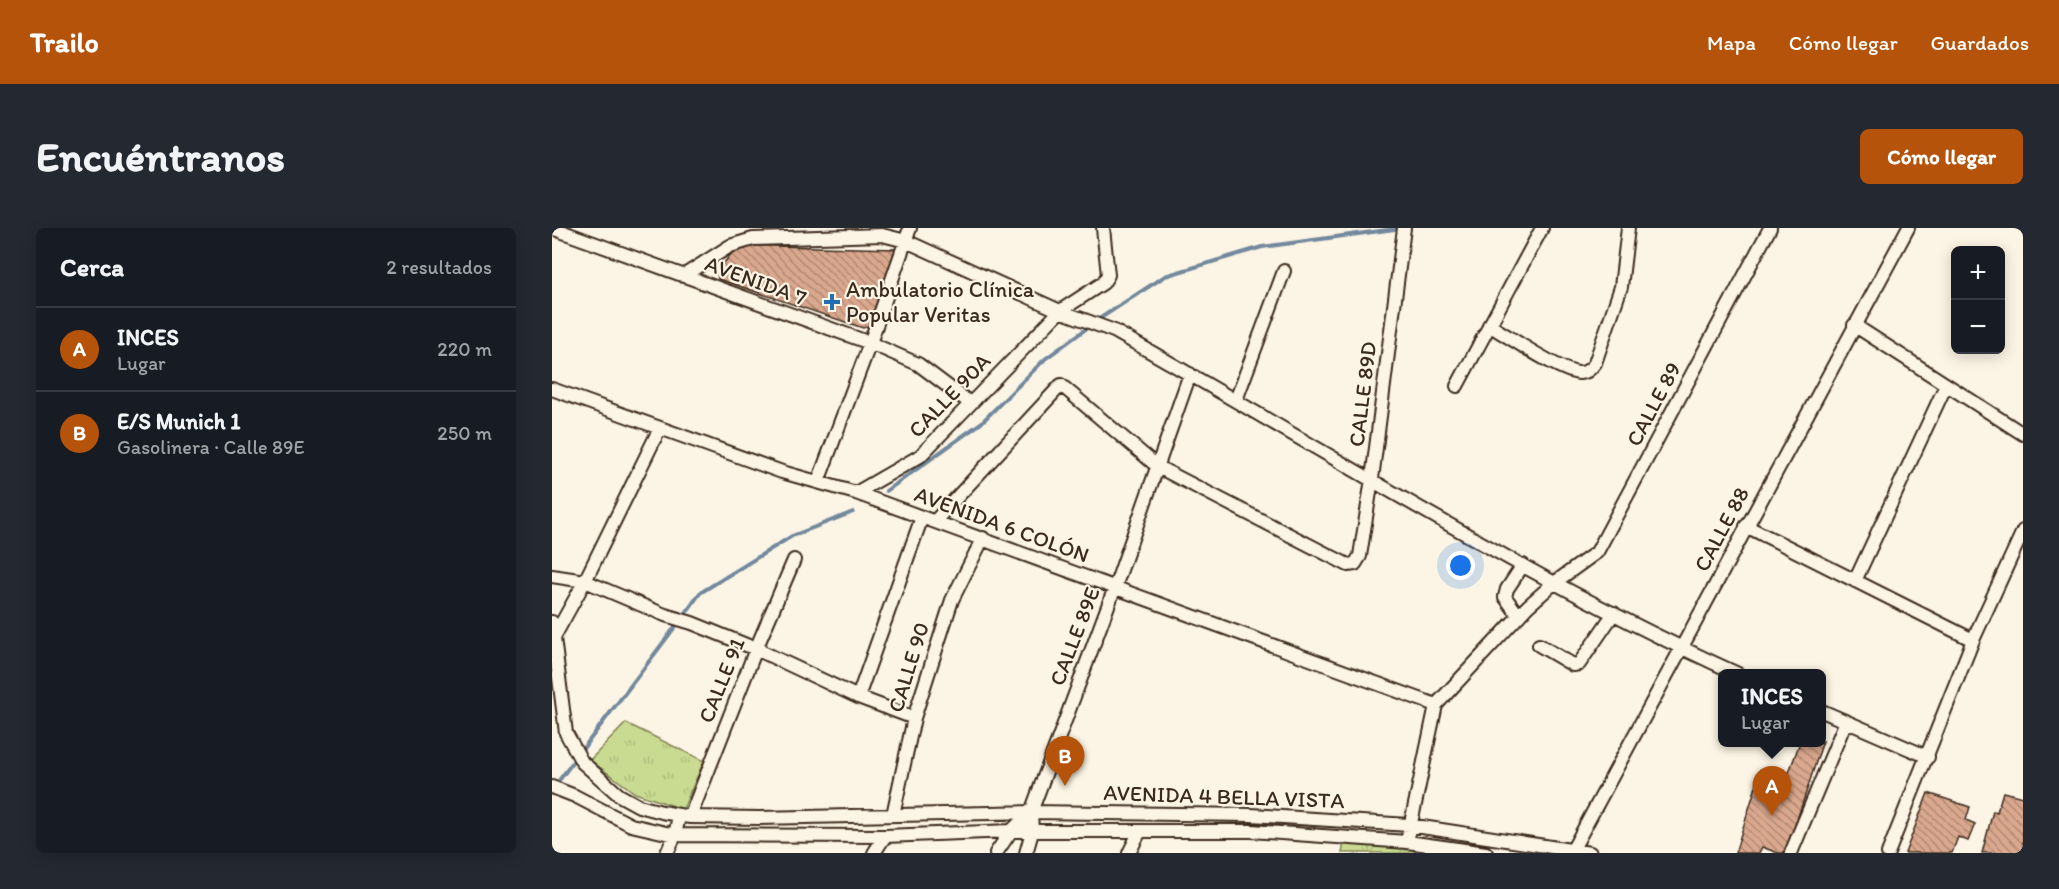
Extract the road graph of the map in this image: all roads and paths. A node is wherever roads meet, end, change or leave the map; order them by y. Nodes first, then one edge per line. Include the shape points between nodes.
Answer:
1 (554, 228) edge
2 (910, 228) edge
3 (1103, 228) edge
4 (1404, 228) edge
5 (1542, 228) edge
6 (1628, 228) edge
7 (1770, 228) edge
8 (1908, 228) edge
9 (883, 232) edge
10 (754, 233) edge
11 (906, 242) junction
12 (1284, 271) dead end
13 (683, 276) junction
14 (1060, 311) junction
15 (1854, 325) junction
16 (1489, 326) junction
17 (870, 343) junction
18 (1190, 374) junction
19 (1946, 385) junction
20 (1457, 386) dead end
21 (552, 389) edge
22 (1236, 400) junction
23 (970, 403) junction
24 (660, 428) junction
25 (2023, 434) edge
26 (1158, 467) junction
27 (1372, 480) junction
28 (818, 482) junction
29 (856, 492) junction
30 (922, 517) junction
31 (935, 521) junction
32 (1746, 526) junction
33 (2023, 531) edge
34 (983, 538) junction
35 (794, 560) dead end
36 (1523, 566) junction
37 (552, 576) edge
38 (585, 581) junction
39 (1855, 581) junction
40 (1554, 583) junction
41 (1114, 587) junction
42 (1614, 613) junction
43 (1519, 616) junction
44 (552, 622) edge
45 (554, 637) junction
46 (1973, 640) junction
47 (1539, 645) dead end
48 (756, 649) junction
49 (1683, 649) junction
50 (1727, 669) edge
51 (557, 688) edge
52 (858, 697) junction
53 (1436, 705) junction
54 (1826, 713) edge
55 (914, 718) junction
56 (1846, 722) junction
57 (1928, 757) junction
58 (552, 786) edge
59 (1031, 812) junction
60 (893, 815) junction
61 (685, 816) junction
62 (1409, 825) junction
63 (1431, 828) junction
64 (1011, 831) junction
65 (1140, 831) junction
66 (1032, 832) junction
67 (675, 835) junction
68 (885, 836) junction
69 (1407, 843) junction
70 (1428, 849) edge
71 (1573, 849) junction
72 (667, 853) edge
73 (874, 853) edge
74 (996, 853) edge
75 (1026, 853) edge
76 (1129, 853) edge
77 (1486, 853) edge
78 (1590, 853) edge
79 (1791, 853) edge
80 (1888, 853) edge

1 - 13 street, AVENIDA 7
2 - 11 street
3 - 14 street, CALLE 90A via 1108,275 1103,283
4 - 27 street, CALLE 89D
5 - 16 street
6 - 16 street via 1621,287 1590,370 1583,374 1567,371
7 - 40 street, CALLE 89 via 1605,539 1589,559
8 - 15 street, CALLE 88
9 - 10 street
9 - 11 street
10 - 13 street
11 - 14 street
11 - 17 street
12 - 22 street
13 - 17 street, AVENIDA 7
14 - 18 street via 1114,331
14 - 23 street, CALLE 90A
15 - 19 street
15 - 32 street, CALLE 88
16 - 20 street
17 - 23 street, AVENIDA 7 via 918,364
17 - 28 street
18 - 22 street
18 - 26 street, CALLE 89E
19 - 25 street
19 - 39 street
21 - 24 street, AVENIDA 6 COLÓN
22 - 27 street
23 - 29 street, CALLE 90A via 920,456
24 - 28 street, AVENIDA 6 COLÓN
24 - 38 street
26 - 27 street, CALLE 89D via 1348,566 1360,556
26 - 31 street via 1061,386
26 - 41 street, CALLE 89E
27 - 36 street
28 - 29 street, AVENIDA 6 COLÓN
29 - 30 street, AVENIDA 6 COLÓN
30 - 31 street, AVENIDA 6 COLÓN
30 - 52 street
31 - 34 street, AVENIDA 6 COLÓN
32 - 39 street
32 - 49 street, CALLE 88
33 - 46 street
34 - 41 street, AVENIDA 6 COLÓN
34 - 55 street, CALLE 90 via 952,600
35 - 48 street, CALLE 91
36 - 40 street
36 - 43 street via 1505,597
37 - 38 street
38 - 45 street
38 - 48 street
39 - 46 street
40 - 42 street
40 - 43 street, CALLE 89
41 - 53 street, AVENIDA 6 COLÓN
41 - 59 street, CALLE 89E
42 - 47 street via 1579,663 1573,664
42 - 49 street
43 - 53 street, CALLE 89
44 - 45 street
45 - 51 street
46 - 57 street
48 - 52 street
48 - 61 street, CALLE 91
49 - 50 street
49 - 71 street, CALLE 88
51 - 61 street, AVENIDA 4 BELLA VISTA via 566,733 582,762 619,795 639,806
52 - 55 street
53 - 62 street
54 - 56 street
55 - 60 street, CALLE 90
56 - 57 street
56 - 79 street
57 - 80 street
58 - 67 street, AVENIDA 4 BELLA VISTA via 631,825
59 - 60 street, AVENIDA 4 BELLA VISTA
59 - 62 street, AVENIDA 4 BELLA VISTA via 1251,815
59 - 64 street
59 - 66 street
60 - 61 street, AVENIDA 4 BELLA VISTA
61 - 67 street, CALLE 91
62 - 63 street, AVENIDA 4 BELLA VISTA
62 - 69 street
63 - 70 street
63 - 71 street, AVENIDA 4 BELLA VISTA
64 - 66 street, AVENIDA 4 BELLA VISTA
64 - 68 street, AVENIDA 4 BELLA VISTA
64 - 74 street
65 - 66 street, AVENIDA 4 BELLA VISTA
65 - 69 street, AVENIDA 4 BELLA VISTA via 1251,831
65 - 76 street
66 - 75 street
67 - 68 street, AVENIDA 4 BELLA VISTA
67 - 72 street, CALLE 91
68 - 73 street
69 - 70 street, AVENIDA 4 BELLA VISTA
70 - 77 street, AVENIDA 4 BELLA VISTA
71 - 78 street, AVENIDA 4 BELLA VISTA

